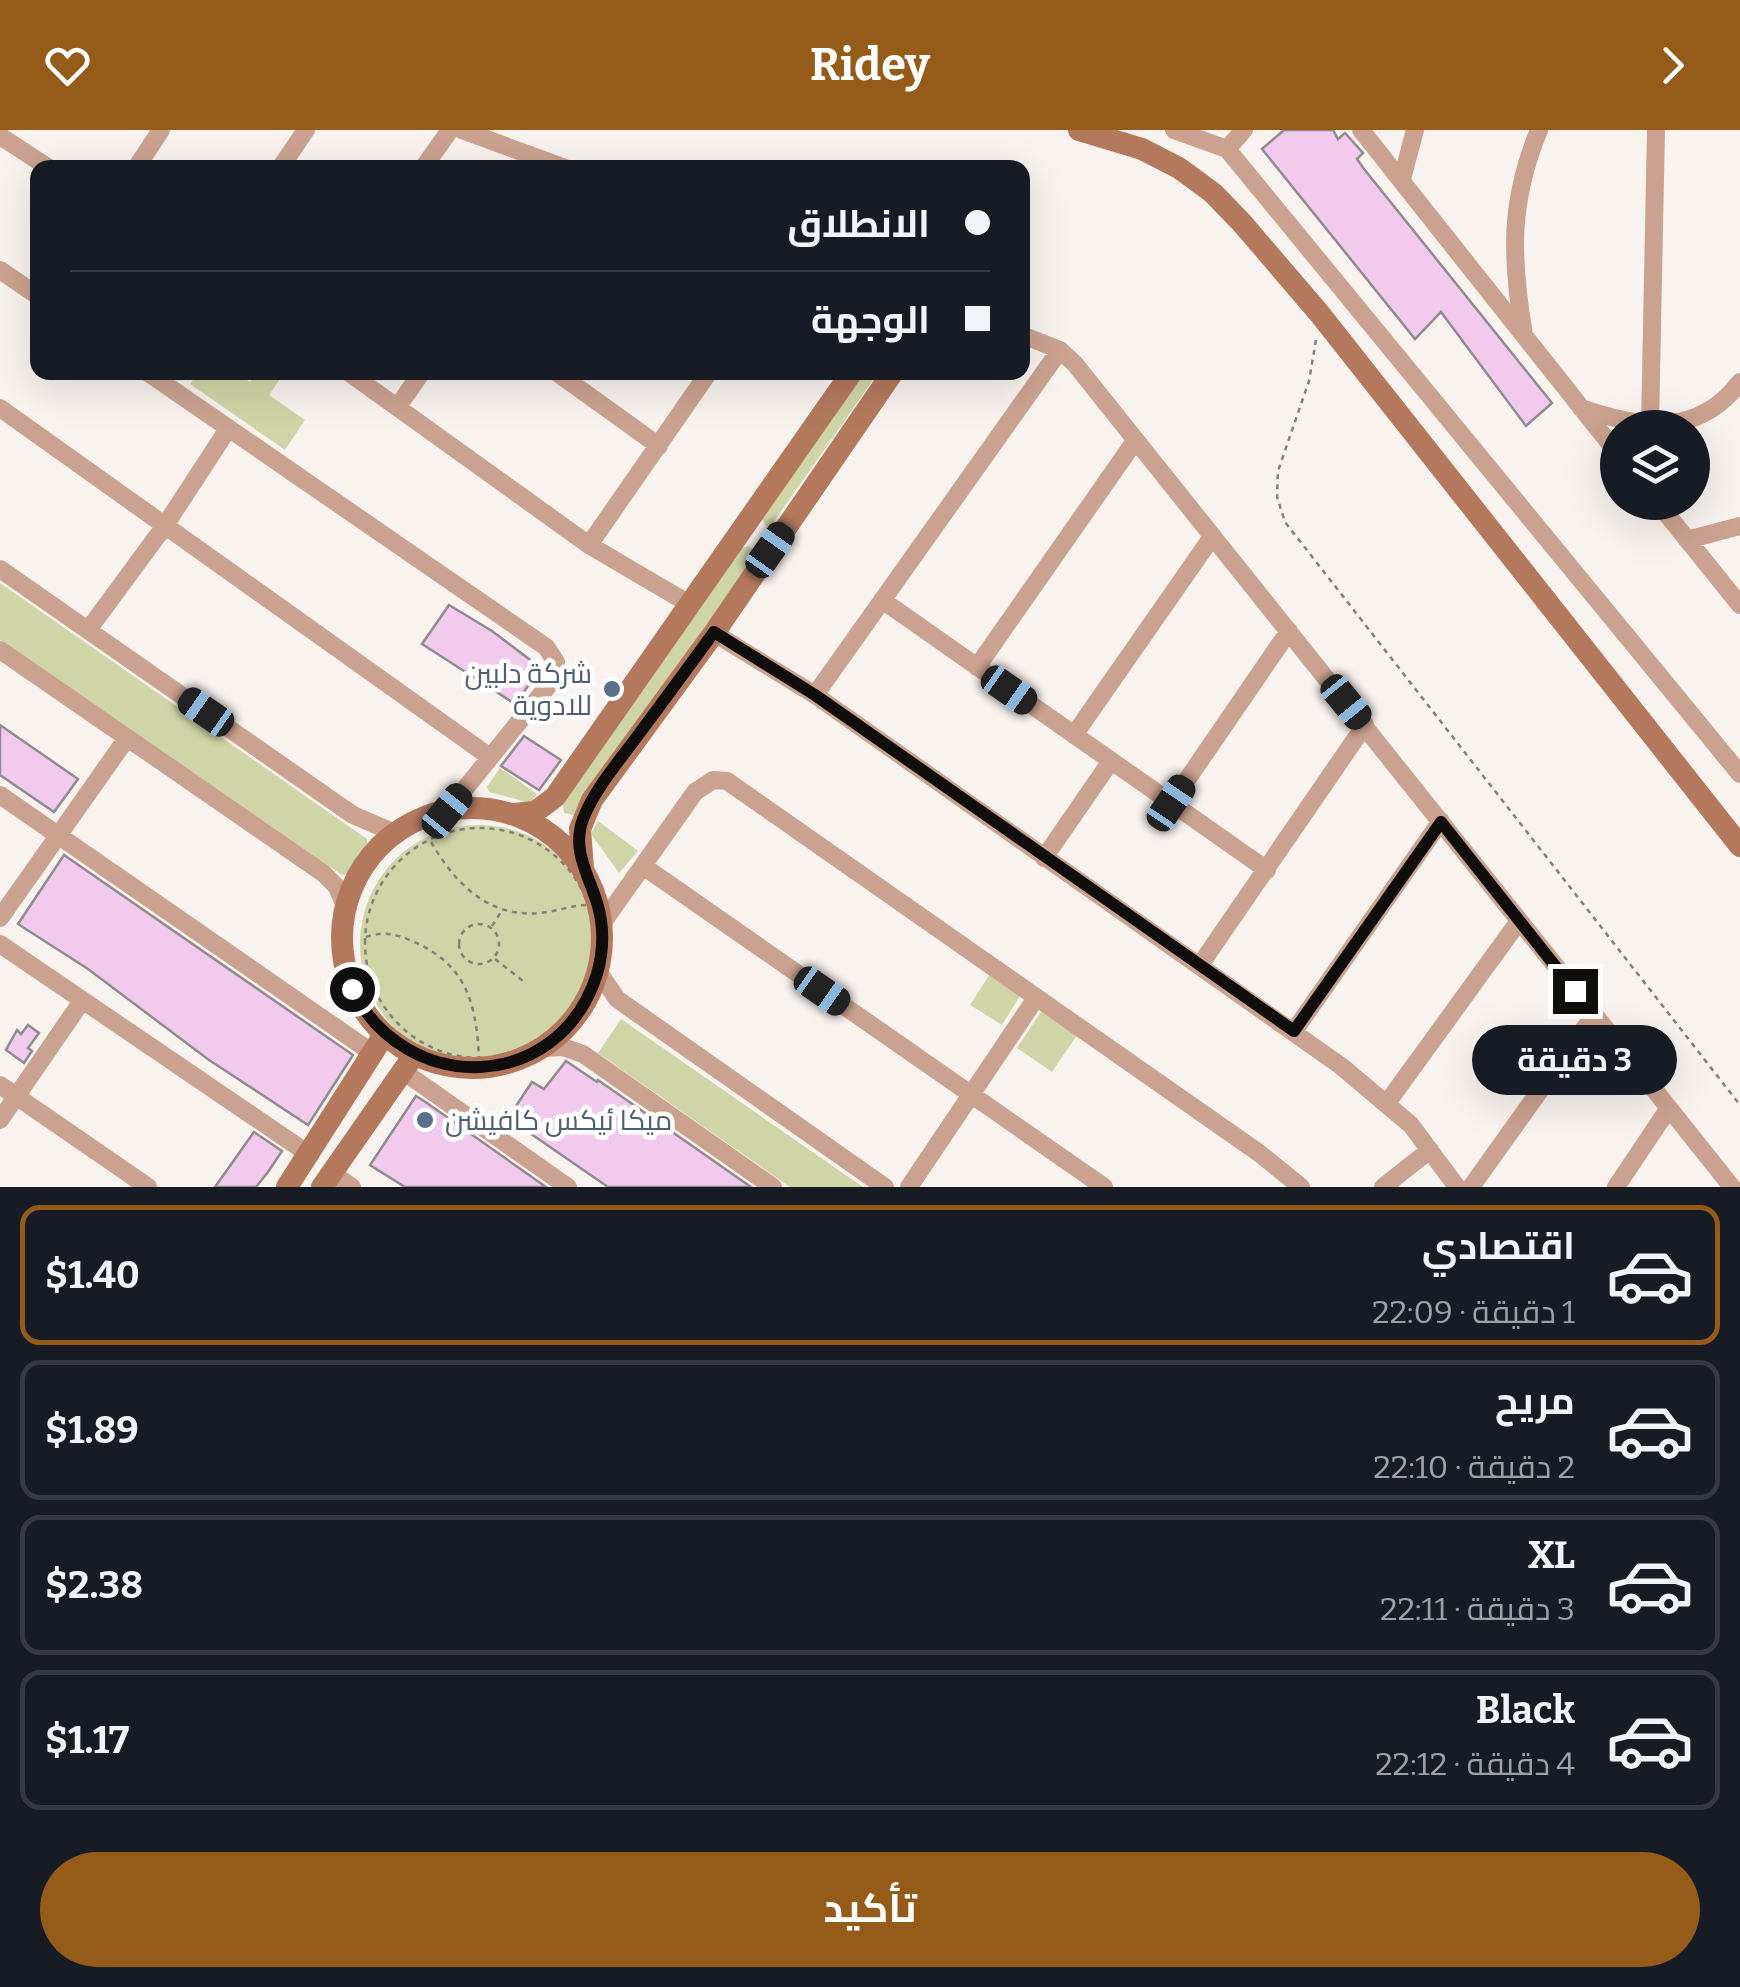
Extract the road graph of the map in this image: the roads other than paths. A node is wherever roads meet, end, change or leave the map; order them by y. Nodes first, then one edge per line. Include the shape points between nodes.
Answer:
1 (161, 130) edge
2 (306, 130) edge
3 (450, 130) edge
4 (462, 130) edge
5 (1079, 130) edge
6 (1174, 130) edge
7 (1244, 130) edge
8 (1360, 130) edge
9 (1416, 130) edge
10 (1539, 130) edge
11 (1656, 130) edge
12 (9, 135) edge
13 (1227, 149) junction
14 (40, 160) edge
15 (141, 160) edge
16 (285, 160) edge
17 (429, 160) edge
18 (545, 160) edge
19 (1402, 179) junction
20 (0, 270) edge
21 (30, 291) edge
22 (1030, 338) edge
23 (1524, 338) junction
24 (1060, 350) junction
25 (158, 380) edge
26 (360, 380) edge
27 (416, 380) edge
28 (569, 380) edge
29 (704, 380) edge
30 (847, 380) edge
31 (887, 380) edge
32 (1740, 382) edge
33 (398, 406) junction
34 (0, 408) edge
35 (1580, 408) junction
36 (1650, 410) edge
37 (1707, 410) edge
38 (1600, 415) edge
39 (228, 430) junction
40 (1600, 432) edge
41 (1135, 442) junction
42 (659, 446) junction
43 (1671, 520) edge
44 (1740, 526) edge
45 (164, 527) junction
46 (743, 531) junction
47 (1212, 537) junction
48 (1687, 540) junction
49 (589, 545) junction
50 (770, 550) junction
51 (0, 569) edge
52 (882, 600) junction
53 (690, 605) junction
54 (1740, 605) edge
55 (88, 630) junction
56 (1288, 631) junction
57 (714, 632) junction
58 (0, 650) edge
59 (977, 666) junction
60 (815, 695) junction
61 (1366, 725) junction
62 (1074, 735) junction
63 (127, 738) junction
64 (490, 757) junction
65 (1111, 760) junction
66 (1740, 774) edge
67 (0, 795) edge
68 (1171, 803) junction
69 (447, 811) junction
70 (507, 813) junction
71 (1441, 822) junction
72 (395, 833) junction
73 (58, 836) junction
74 (1740, 846) edge
75 (1044, 858) junction
76 (642, 866) junction
77 (1267, 870) junction
78 (584, 872) junction
79 (346, 906) junction
80 (0, 918) edge
81 (1518, 921) junction
82 (602, 926) junction
83 (0, 944) edge
84 (1200, 964) junction
85 (598, 970) junction
86 (1036, 998) junction
87 (82, 1001) junction
88 (1594, 1014) junction
89 (1294, 1031) junction
90 (379, 1044) junction
91 (541, 1048) junction
92 (409, 1064) junction
93 (0, 1085) edge
94 (972, 1095) junction
95 (16, 1096) junction
96 (1387, 1103) junction
97 (1669, 1108) junction
98 (0, 1120) edge
99 (1430, 1150) junction
100 (310, 1155) junction
101 (327, 1180) edge
102 (148, 1187) edge
103 (288, 1187) edge
104 (352, 1187) edge
105 (568, 1187) edge
106 (773, 1187) edge
107 (885, 1187) edge
108 (909, 1187) edge
109 (1104, 1187) edge
110 (1301, 1187) edge
111 (1383, 1187) edge
112 (1457, 1187) edge
113 (1470, 1187) edge
114 (1616, 1187) edge
115 (1732, 1187) edge

1 - 15 street
2 - 16 street
3 - 17 street
4 - 18 street
5 - 74 street via 1142,150 1213,193 1319,313
6 - 13 street
7 - 13 street
8 - 19 street
9 - 19 street
10 - 23 street via 1523,170 1513,238
11 - 36 street
12 - 14 street
13 - 66 street
19 - 23 street
20 - 21 street
22 - 24 street
23 - 35 street
24 - 41 street
24 - 52 street
25 - 39 street
26 - 33 street
27 - 33 street
28 - 42 street
29 - 42 street
30 - 46 street
31 - 50 street
32 - 37 street via 1728,399
33 - 49 street
34 - 45 street
35 - 38 street
35 - 40 street
39 - 45 street
39 - 64 street via 546,647 556,662 552,680
41 - 47 street
41 - 59 street
42 - 49 street
43 - 48 street
44 - 48 street
45 - 55 street
45 - 64 street
46 - 50 street
46 - 53 street
47 - 56 street
47 - 62 street
48 - 54 street
49 - 53 street
50 - 57 street
51 - 55 street
52 - 59 street
52 - 60 street
53 - 70 street via 550,802 535,812
55 - 72 street via 353,815
56 - 61 street
56 - 68 street
57 - 60 street
57 - 78 street via 592,800 580,830
58 - 63 street
59 - 62 street
60 - 75 street
61 - 71 street
61 - 77 street
62 - 65 street
63 - 73 street
63 - 79 street via 323,874
64 - 69 street
65 - 68 street
65 - 75 street
67 - 73 street
68 - 77 street
69 - 70 street
69 - 72 street
70 - 78 street via 551,835
71 - 81 street
71 - 89 street
72 - 79 street via 368,860
73 - 80 street
73 - 90 street
75 - 84 street
76 - 82 street
76 - 86 street via 699,788 726,782
76 - 94 street
77 - 84 street
78 - 82 street
79 - 90 street via 346,973
81 - 88 street
81 - 96 street
82 - 85 street
83 - 87 street
84 - 89 street
85 - 91 street via 577,1015
85 - 107 street via 618,999
86 - 94 street
86 - 110 street
87 - 95 street
87 - 100 street
88 - 97 street
88 - 113 street
89 - 96 street
90 - 92 street
90 - 100 street
91 - 92 street via 478,1067
91 - 106 street via 583,1054
92 - 101 street
92 - 105 street
93 - 95 street
94 - 108 street
94 - 109 street
95 - 98 street
95 - 102 street
96 - 99 street
97 - 114 street
97 - 115 street
99 - 111 street
99 - 112 street
100 - 103 street
101 - 104 street

